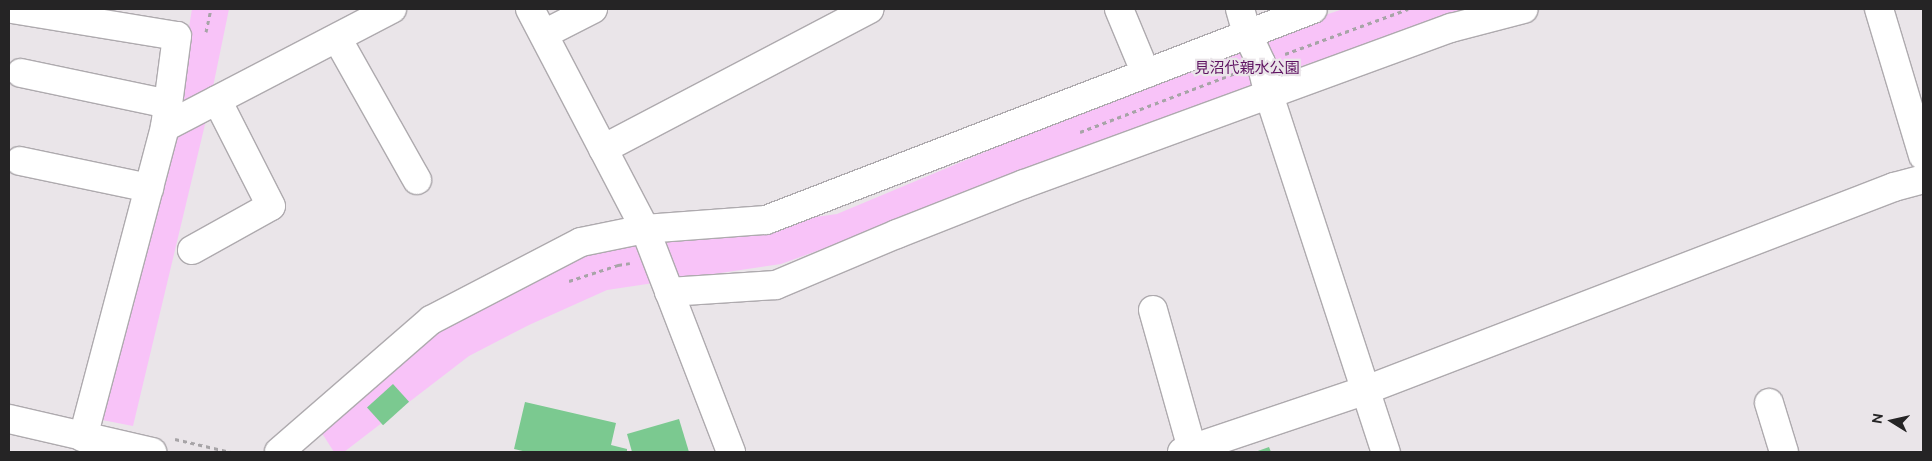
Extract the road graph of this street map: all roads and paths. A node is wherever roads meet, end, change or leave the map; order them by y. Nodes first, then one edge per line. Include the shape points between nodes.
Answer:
1 (12, 9) edge
2 (392, 9) edge
3 (530, 9) edge
4 (593, 9) edge
5 (1119, 9) edge
6 (1313, 9) edge
7 (1524, 9) edge
8 (1879, 9) edge
9 (856, 12) edge
10 (1243, 21) edge
11 (544, 34) junction
12 (337, 38) junction
13 (21, 73) dead end
14 (1146, 74) junction
15 (1269, 95) junction
16 (217, 100) junction
17 (167, 116) junction
18 (604, 149) junction
19 (1923, 156) edge
20 (20, 161) dead end
21 (1923, 179) edge
22 (417, 180) dead end
23 (149, 188) junction
24 (645, 229) junction
25 (192, 250) dead end
26 (669, 292) junction
27 (1153, 310) dead end
28 (1366, 390) junction
29 (1769, 403) dead end
30 (9, 420) edge
31 (83, 437) junction
32 (1187, 451) edge
33 (152, 452) edge
34 (279, 452) edge
35 (731, 452) edge
36 (1386, 452) edge
37 (1784, 452) edge

1 - 17 street via 177,36
2 - 12 street
3 - 11 street
4 - 11 street
5 - 14 street
6 - 10 street
7 - 15 street via 1451,28
8 - 19 street
9 - 18 street
10 - 14 street
10 - 15 street via 1261,63
11 - 18 street
12 - 16 street
12 - 22 street
13 - 17 street
14 - 24 street via 766,220
15 - 26 street via 1015,188 776,285
15 - 28 street
16 - 17 street
16 - 25 street via 271,206
17 - 23 street
18 - 24 street
20 - 23 street
21 - 28 street via 1894,187
23 - 31 street
24 - 26 street
24 - 34 street via 581,242 431,320
26 - 35 street
27 - 32 street
28 - 32 street
28 - 36 street
29 - 37 street
30 - 31 street
31 - 33 street

